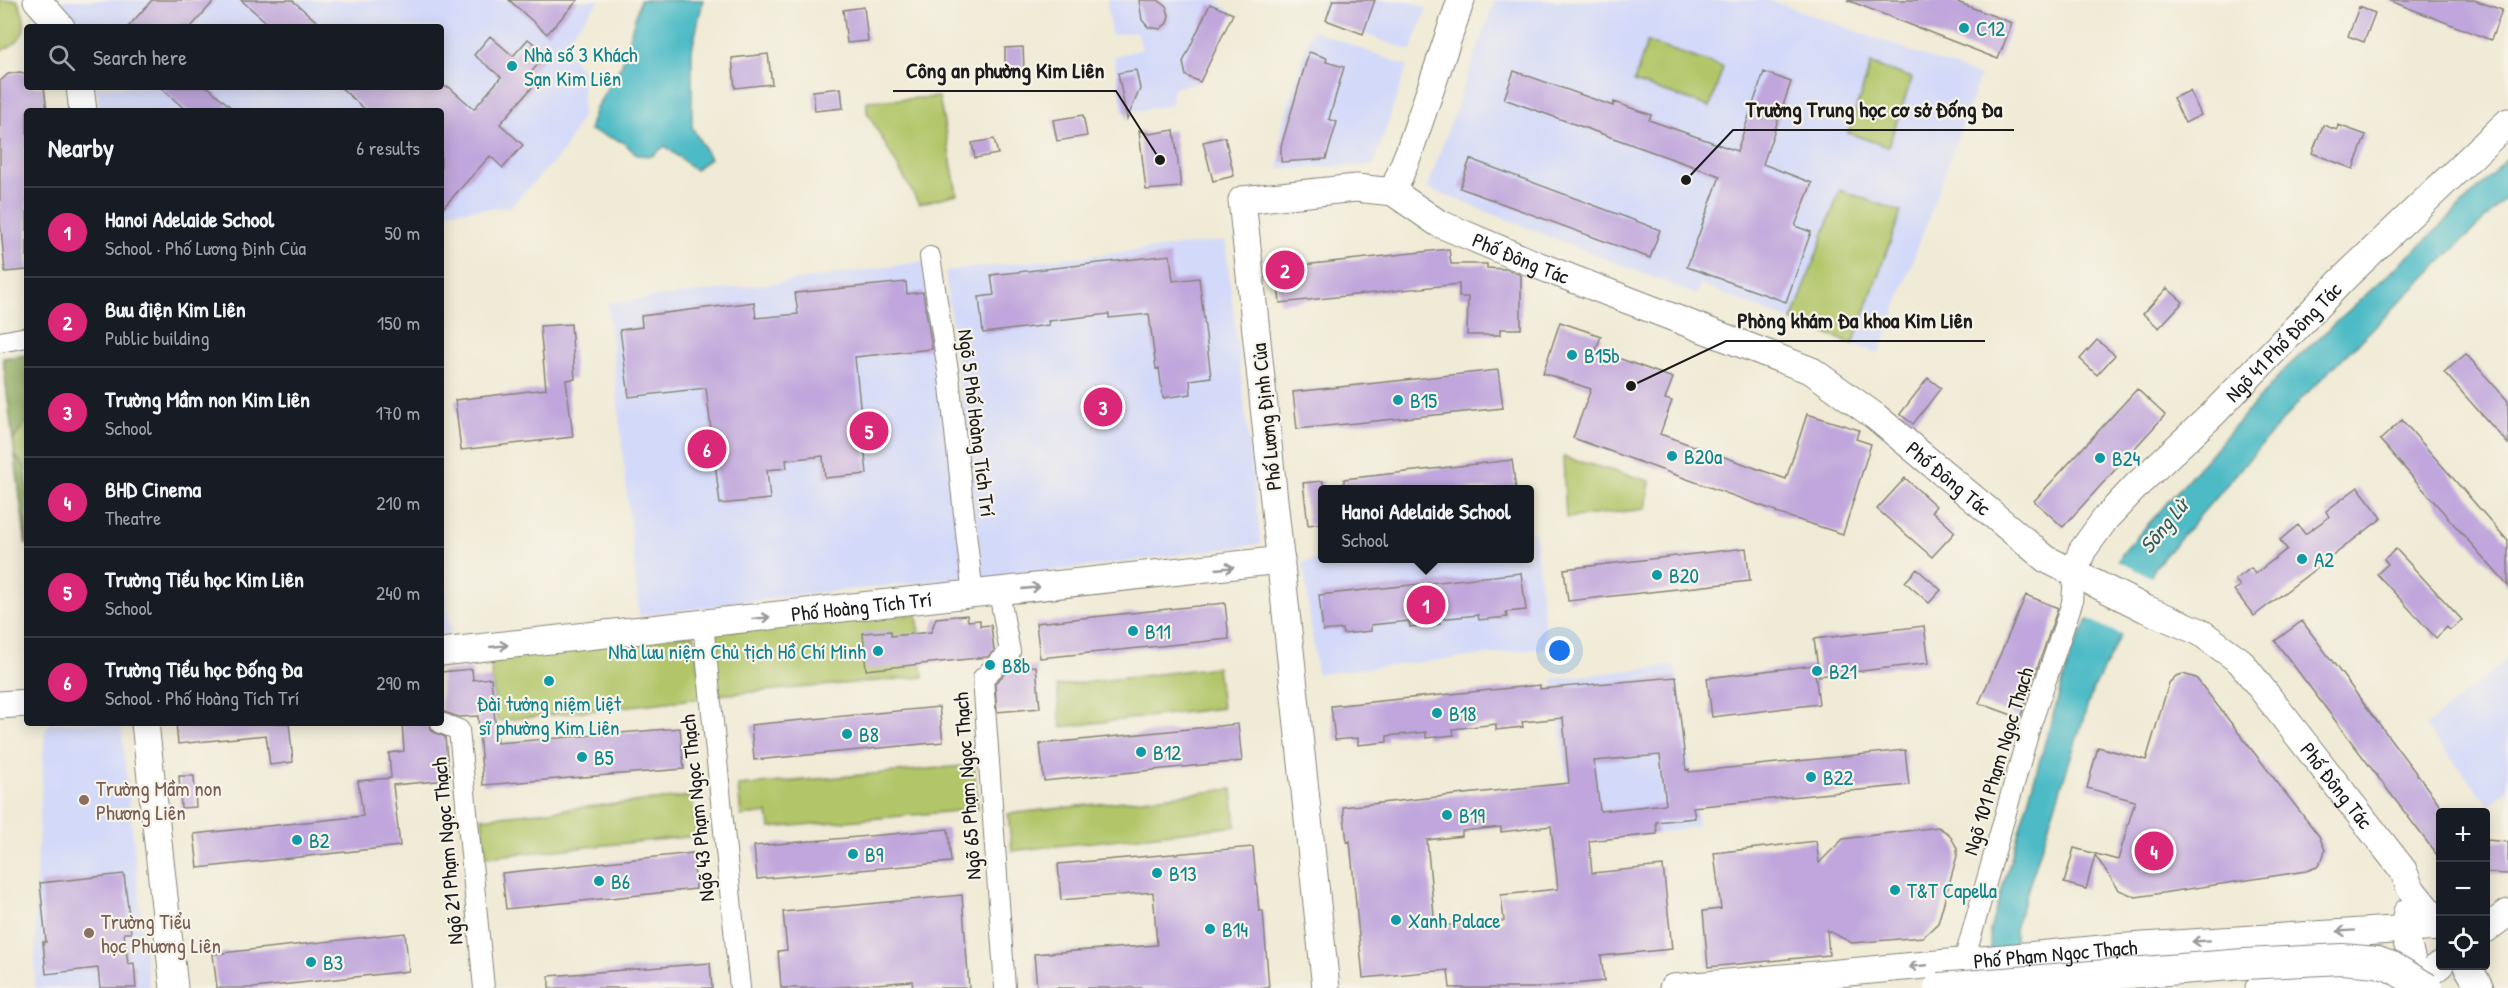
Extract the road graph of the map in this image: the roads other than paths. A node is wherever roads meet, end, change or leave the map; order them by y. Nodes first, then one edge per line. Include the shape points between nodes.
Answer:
1 (37, 0) edge
2 (1461, 0) edge
3 (58, 24) edge
4 (80, 90) edge
5 (83, 108) edge
6 (2508, 122) edge
7 (1393, 192) junction
8 (930, 257) dead end
9 (24, 338) edge
10 (0, 342) edge
11 (1281, 560) junction
12 (2084, 578) junction
13 (986, 594) junction
14 (703, 624) junction
15 (444, 652) edge
16 (24, 703) edge
17 (0, 705) edge
18 (444, 724) edge
19 (145, 726) edge
20 (2410, 888) junction
21 (2436, 921) edge
22 (2436, 926) edge
23 (2404, 930) junction
24 (2259, 937) junction
25 (1970, 961) junction
26 (2436, 969) edge
27 (2469, 970) edge
28 (2421, 986) edge
29 (2266, 987) edge
30 (174, 988) edge
31 (484, 988) edge
32 (740, 988) edge
33 (1005, 988) edge
34 (1326, 988) edge
35 (1673, 988) edge
36 (1939, 988) edge
37 (2259, 988) edge
38 (2480, 988) edge

1 - 3 street
2 - 7 street
4 - 5 street
6 - 12 street, Ngõ 41 Phố Đông Tác via 2346,276 2213,414 2130,492 2082,550
7 - 11 street, Phố Lương Định Của via 1356,188 1242,200
7 - 12 street, Phố Đông Tác via 1438,223 1812,371 1876,417 2046,559
8 - 13 street, Ngõ 5 Phố Hoàng Tích Trí
9 - 10 street
13 -> 11 street, Phố Hoàng Tích Trí
11 - 34 street, Phố Lương Định Của
12 - 20 street, Phố Đông Tác via 2200,632 2240,661 2403,870
12 - 25 street, Ngõ 101 Phạm Ngọc Thạch via 2030,727
14 -> 13 street, Phố Hoàng Tích Trí
13 - 33 street, Ngõ 65 Phạm Ngọc Thạch via 1010,652 982,678
15 -> 14 street, Phố Hoàng Tích Trí
14 - 32 street, Ngõ 43 Phạm Ngọc Thạch
16 - 17 street
18 - 31 street, Ngõ 21 Phạm Ngọc Thạch via 459,730
19 - 30 street
20 - 21 street, Phố Đông Tác
20 - 23 street
22 - 23 street, Phố Phạm Ngọc Thạch
23 -> 24 street, Phố Phạm Ngọc Thạch
23 - 28 street
24 -> 25 street, Phố Phạm Ngọc Thạch
24 - 29 street
25 -> 35 street, Phố Phạm Ngọc Thạch
26 - 28 street
27 - 38 street
28 - 29 street via 2356,981
28 - 36 main road, bridge via 2392,967 2342,959
29 - 37 street

